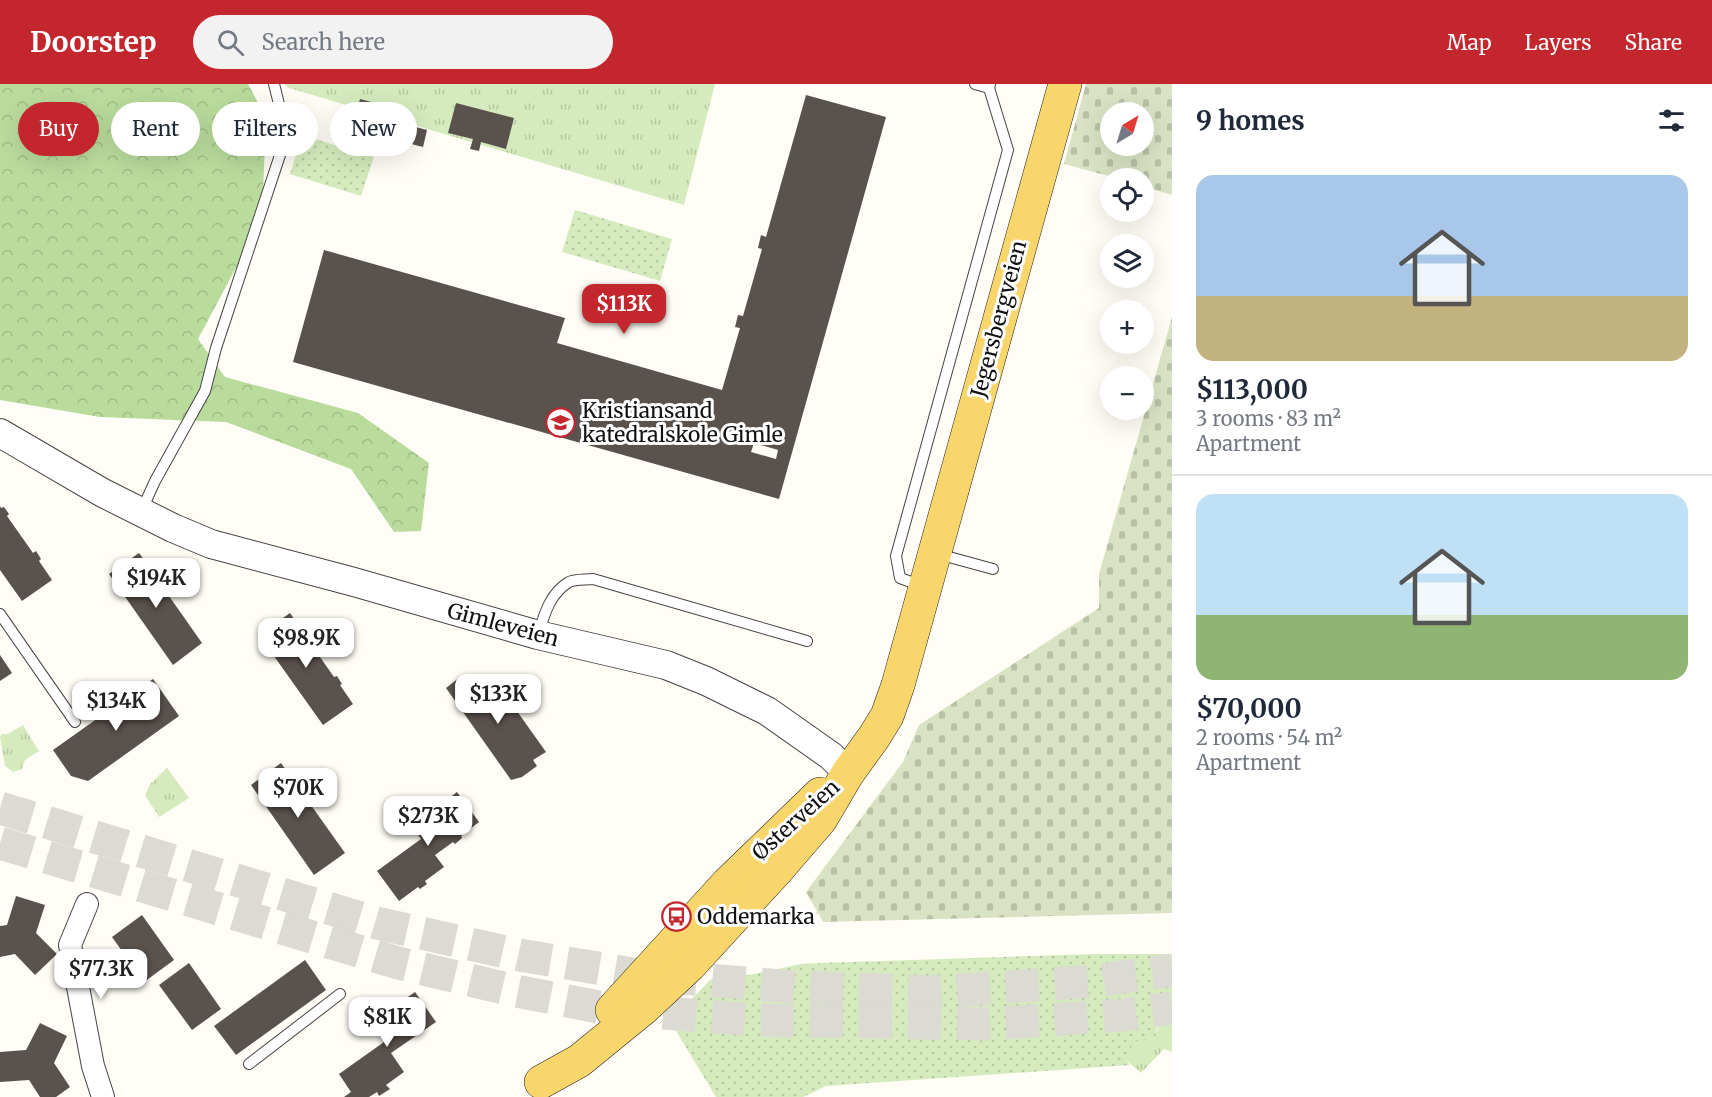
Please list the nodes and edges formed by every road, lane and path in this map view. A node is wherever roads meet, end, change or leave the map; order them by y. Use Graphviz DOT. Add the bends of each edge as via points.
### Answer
graph roads {
  1 [pos="274,84"];
  2 [pos="975,84"];
  3 [pos="1065,84"];
  4 [pos="989,86"];
  5 [pos="0,433"];
  6 [pos="141,513"];
  7 [pos="934,553"];
  8 [pos="993,569"];
  9 [pos="925,587"];
  10 [pos="0,614"];
  11 [pos="538,635"];
  12 [pos="807,640"];
  13 [pos="75,722"];
  14 [pos="848,773"];
  15 [pos="87,904"];
  16 [pos="340,994"];
  17 [pos="249,1064"];
  18 [pos="532,1090"];
  19 [pos="104,1097"];
  1 -- 6 [label="lane" via="279,104 291,122 205,391 154,481"];
  2 -- 4 [label="lane"];
  3 -- 7 [label="main road, Jegersbergveien"];
  4 -- 9 [label="lane" via="1008,150 896,556 900,578"];
  5 -- 6 [label="street, Gimleveien"];
  6 -- 11 [label="street, Gimleveien" via="211,544"];
  7 -- 8 [label="lane"];
  7 -- 9 [label="main road, Jegersbergveien"];
  9 -- 14 [label="main road, Jegersbergveien" via="887,716"];
  10 -- 13 [label="lane"];
  11 -- 12 [label="lane" via="555,593 571,581 593,579"];
  11 -- 14 [label="street, Gimleveien" via="666,665 706,681 767,711 831,756"];
  14 -- 18 [label="main road, Østerveien" via="806,838 690,965 579,1062"];
  15 -- 19 [label="street" via="70,945 93,1066"];
  16 -- 17 [label="lane"];
}
